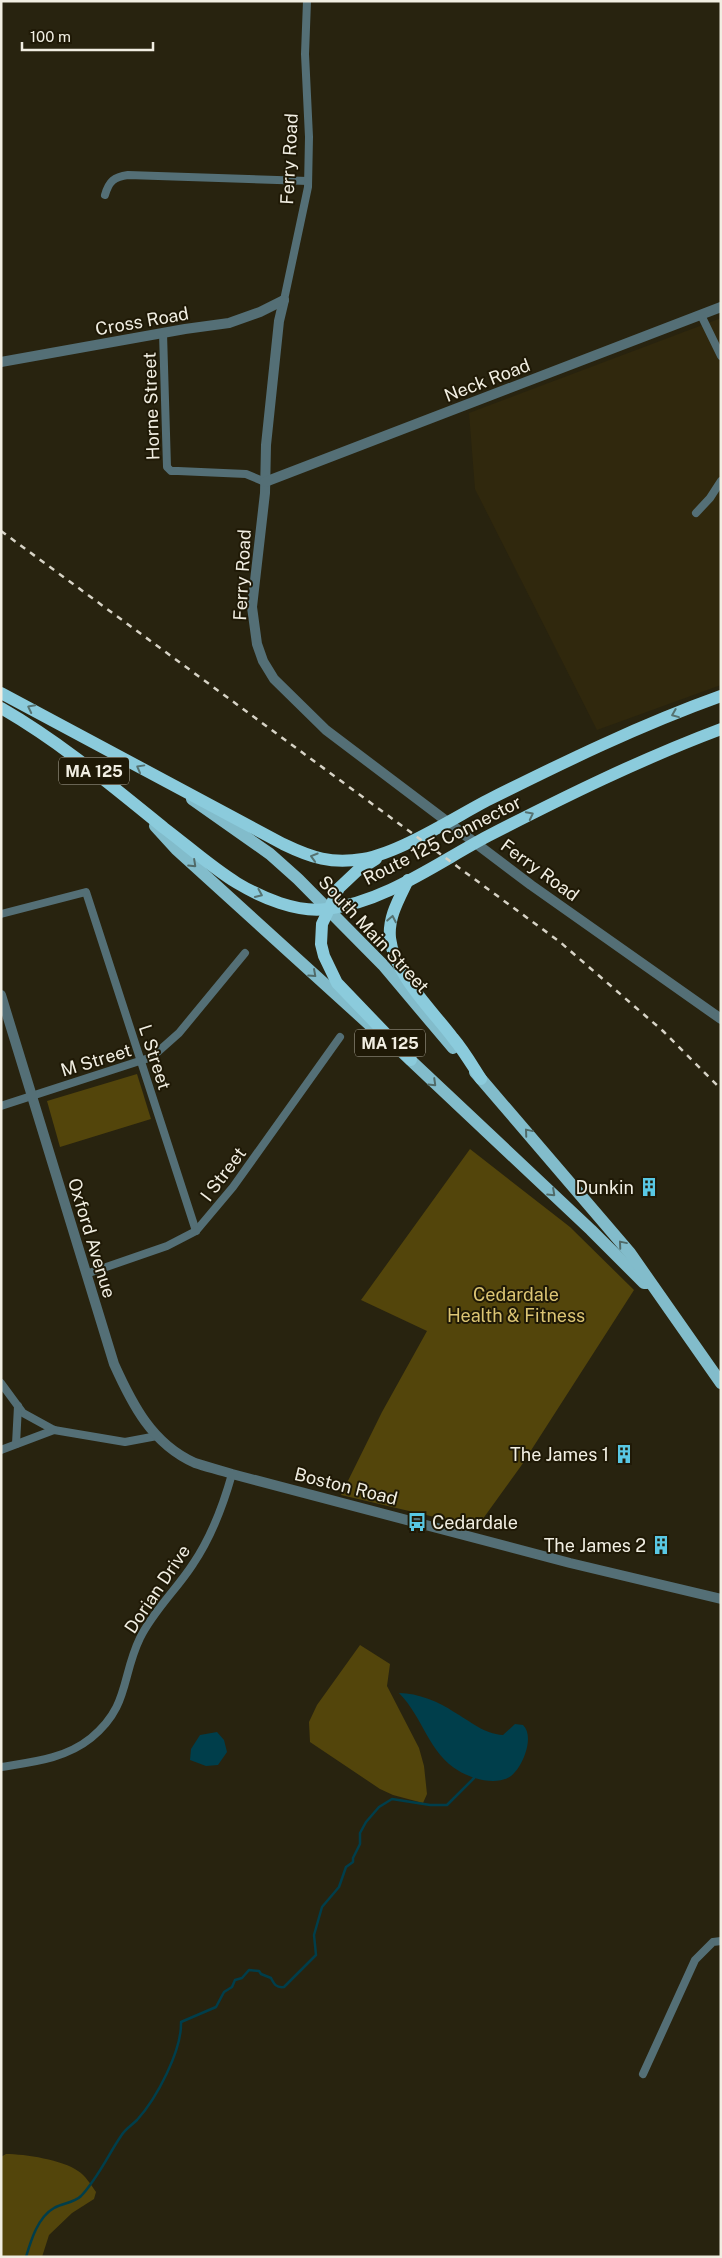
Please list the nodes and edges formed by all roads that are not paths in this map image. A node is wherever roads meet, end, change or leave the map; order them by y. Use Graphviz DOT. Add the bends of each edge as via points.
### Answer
graph roads {
  1 [pos="307,1"];
  2 [pos="308,181"];
  3 [pos="105,195"];
  4 [pos="284,300"];
  5 [pos="721,307"];
  6 [pos="701,315"];
  7 [pos="163,333"];
  8 [pos="721,356"];
  9 [pos="1,362"];
  10 [pos="721,481"];
  11 [pos="265,482"];
  12 [pos="696,513"];
  13 [pos="1,694"];
  14 [pos="721,696"];
  15 [pos="1,708"];
  16 [pos="721,729"];
  17 [pos="183,791"];
  18 [pos="135,804"];
  19 [pos="380,856"];
  20 [pos="408,880"];
  21 [pos="328,909"];
  22 [pos="1,914"];
  23 [pos="245,953"];
  24 [pos="1,995"];
  25 [pos="721,1019"];
  26 [pos="340,1037"];
  27 [pos="411,1060"];
  28 [pos="141,1062"];
  29 [pos="481,1079"];
  30 [pos="32,1095"];
  31 [pos="1,1106"];
  32 [pos="196,1232"];
  33 [pos="86,1274"];
  34 [pos="651,1283"];
  35 [pos="1,1383"];
  36 [pos="721,1383"];
  37 [pos="18,1406"];
  38 [pos="54,1430"];
  39 [pos="157,1436"];
  40 [pos="16,1444"];
  41 [pos="1,1450"];
  42 [pos="196,1463"];
  43 [pos="232,1474"];
  44 [pos="721,1599"];
  45 [pos="1,1767"];
  46 [pos="717,1942"];
  47 [pos="644,2074"];
  1 -- 2 [label="street, Ferry Road"];
  2 -- 3 [label="street" via="116,177 109,183"];
  2 -- 4 [label="street, Ferry Road"];
  4 -- 7 [label="street, Cross Road" via="229,323"];
  4 -- 11 [label="street, Ferry Road" via="266,445"];
  5 -- 6 [label="street, Neck Road"];
  6 -- 8 [label="street"];
  6 -- 11 [label="street, Neck Road"];
  7 -- 9 [label="street, Cross Road"];
  7 -- 11 [label="street, Horne Street" via="167,467 178,472 246,474"];
  10 -- 12 [label="street"];
  11 -- 25 [label="street, Ferry Road" via="252,607 257,644 274,678 326,730 531,885"];
  17 -- 13 [label="highway, South Main Street / MA 125, one-way"];
  14 -- 19 [label="highway, Route 125 Connector, one-way" via="573,758"];
  15 -- 18 [label="highway, South Main Street / MA 125" via="79,759"];
  20 -- 16 [label="highway, Route 125 Connector, one-way" via="627,767"];
  19 -- 17 [label="highway, Route 125 Connector, one-way" via="336,862 316,858"];
  17 -- 21 [label="main road, South Main Street / MA 125" via="196,804 270,854"];
  18 -- 21 [label="highway, Route 125 Connector, one-way" via="221,872 250,890 273,901"];
  18 -- 27 [label="main road, South Main Street / MA 125, one-way" via="183,855 366,1023"];
  19 -- 21 [label="highway" via="346,880"];
  20 -- 21 [label="highway, Route 125 Connector" via="363,900"];
  29 -- 20 [label="highway, one-way" via="455,1040 410,984 394,953 390,938 391,919"];
  21 -- 27 [label="highway" via="322,924 321,944 332,974"];
  21 -- 29 [label="main road, South Main Street / MA 125" via="383,965"];
  22 -- 28 [label="street, L Street" via="86,892"];
  23 -- 28 [label="street, M Street" via="180,1033 163,1049"];
  24 -- 30 [label="street, Oxford Avenue"];
  26 -- 32 [label="street, I Street" via="233,1187"];
  27 -- 34 [label="main road, South Main Street / MA 125, one-way" via="644,1283"];
  28 -- 30 [label="street, M Street"];
  28 -- 32 [label="street, L Street"];
  34 -- 29 [label="main road, South Main Street / MA 125, one-way" via="630,1253"];
  30 -- 31 [label="street, M Street"];
  30 -- 33 [label="street, Oxford Avenue"];
  32 -- 33 [label="street, I Street" via="167,1246"];
  33 -- 39 [label="street, Oxford Avenue" via="126,1393"];
  34 -- 36 [label="main road, South Main Street / MA 125"];
  35 -- 37 [label="street"];
  37 -- 38 [label="street" via="23,1413"];
  37 -- 40 [label="street"];
  38 -- 39 [label="street" via="125,1442"];
  38 -- 40 [label="street"];
  39 -- 42 [label="street, Oxford Avenue"];
  40 -- 41 [label="street"];
  42 -- 43 [label="street, Boston Road"];
  43 -- 44 [label="street, Boston Road" via="570,1563"];
  43 -- 45 [label="street, Dorian Drive" via="222,1509 204,1545 140,1639 125,1689 112,1716 90,1739 64,1754"];
  46 -- 47 [label="street" via="695,1960"];
}
